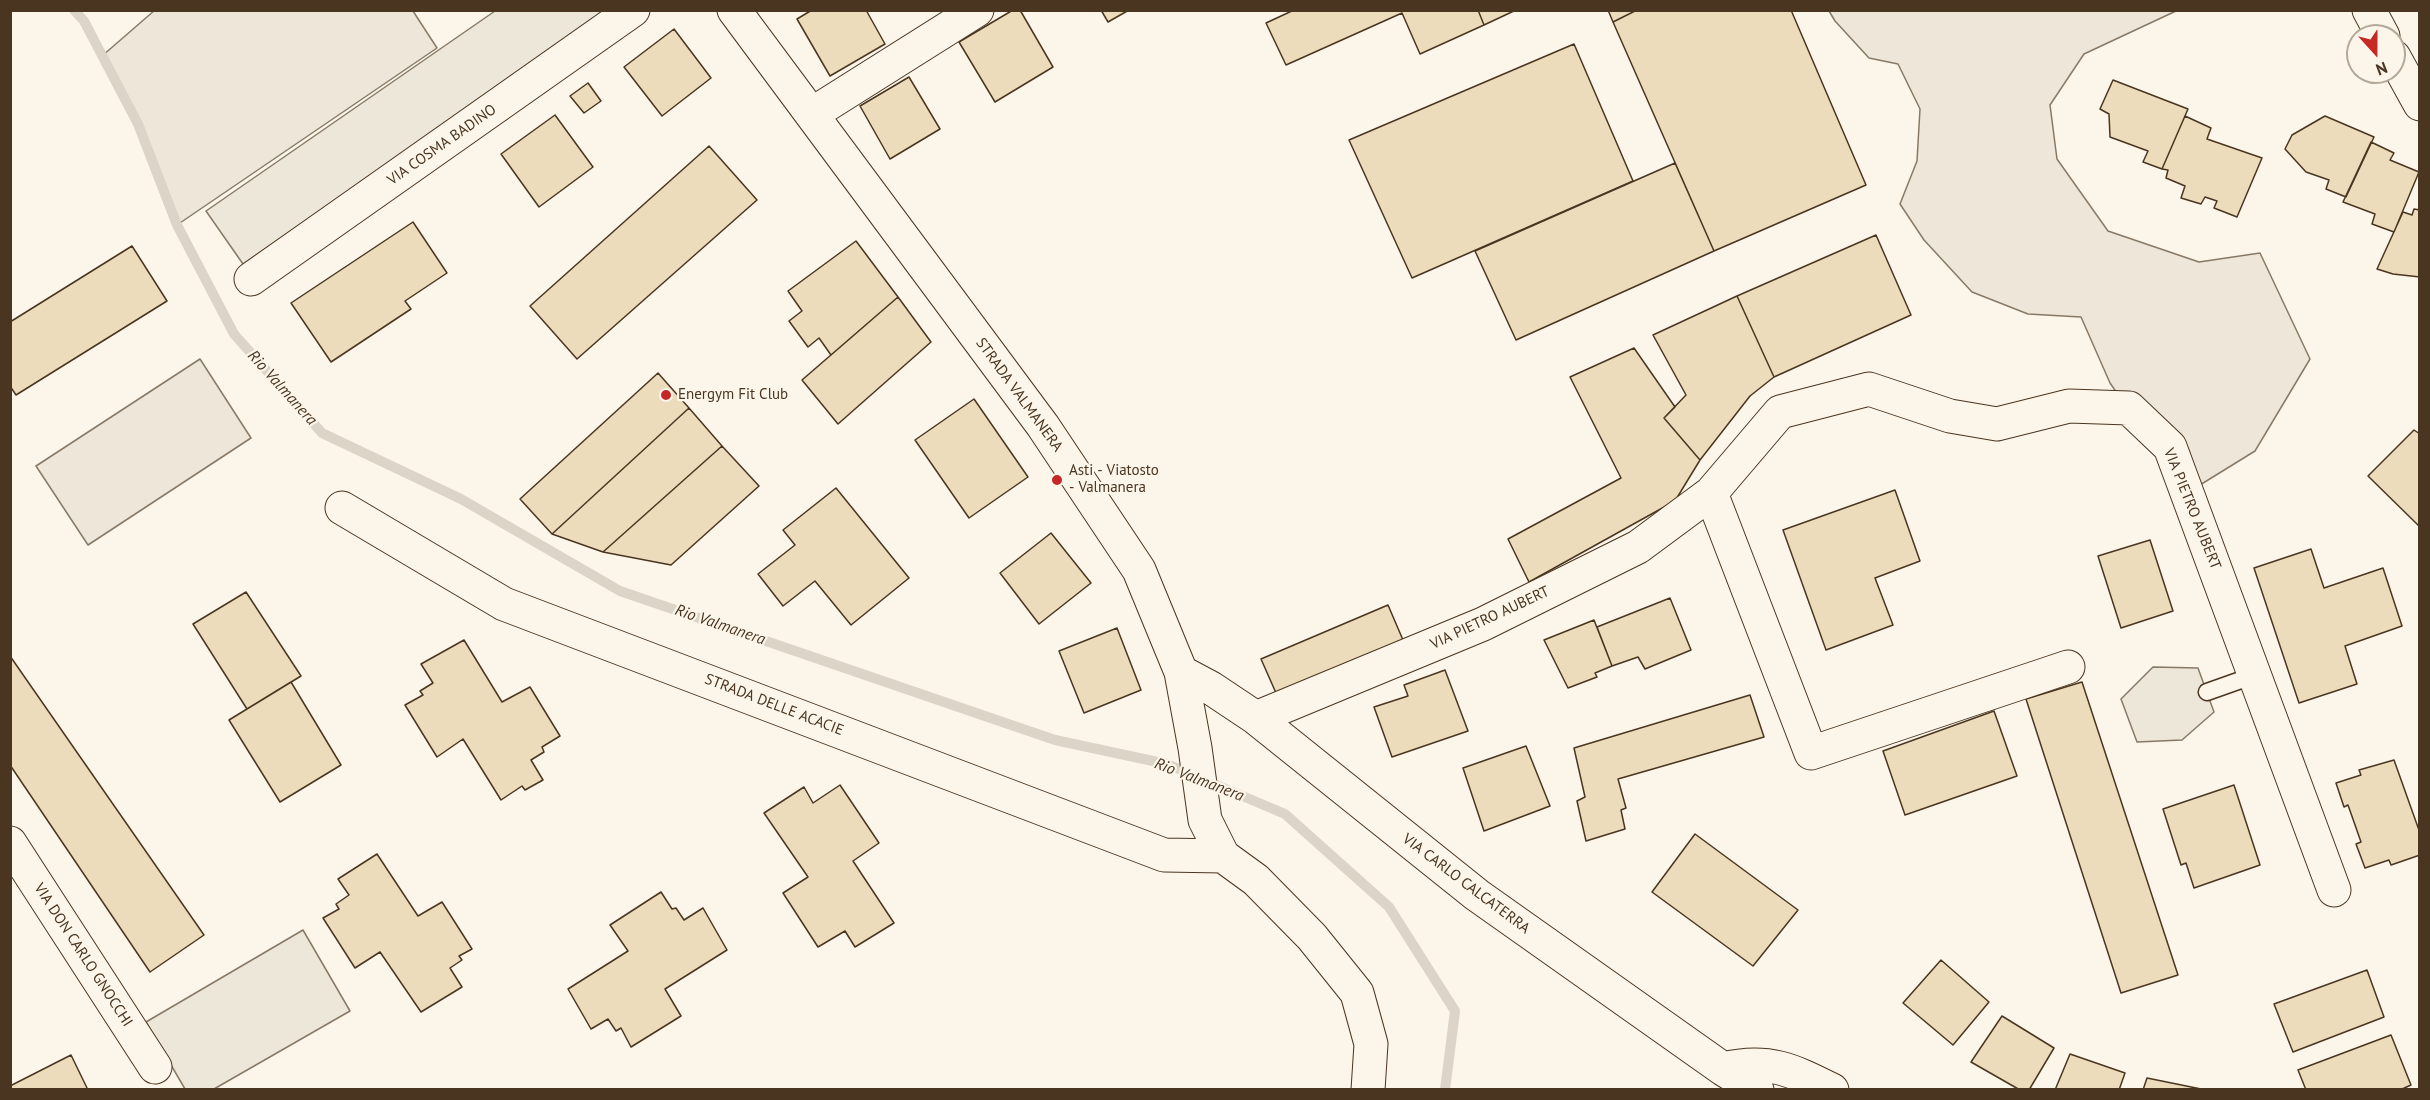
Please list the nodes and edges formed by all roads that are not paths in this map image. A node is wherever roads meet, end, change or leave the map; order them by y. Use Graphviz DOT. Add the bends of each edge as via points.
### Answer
graph roads {
  1 [pos="633,10"];
  2 [pos="734,10"];
  3 [pos="977,10"];
  4 [pos="2369,10"];
  5 [pos="2377,24"];
  6 [pos="2406,79"];
  7 [pos="2420,104"];
  8 [pos="812,114"];
  9 [pos="251,279"];
  10 [pos="1711,493"];
  11 [pos="342,508"];
  12 [pos="2068,667"];
  13 [pos="1181,672"];
  14 [pos="2255,675"];
  15 [pos="2207,692"];
  16 [pos="1256,718"];
  17 [pos="10,843"];
  18 [pos="1223,856"];
  19 [pos="2334,890"];
  20 [pos="155,1067"];
  21 [pos="1723,1069"];
  22 [pos="1368,1089"];
  23 [pos="1757,1089"];
  24 [pos="1832,1089"];
  1 -- 9 [label="street, VIA COSMA BADINO"];
  2 -- 8 [label="street, STRADA VALMANERA"];
  3 -- 8 [label="street"];
  4 -- 5 [label="street"];
  6 -- 7 [label="street"];
  8 -- 13 [label="street, STRADA VALMANERA" via="1043,426 1139,570"];
  10 -- 12 [label="street" via="1811,753"];
  10 -- 14 [label="street, VIA PIETRO AUBERT" via="1780,412 1869,389 1950,416 1996,424 2069,406 2129,408 2170,447"];
  10 -- 16 [label="street, VIA PIETRO AUBERT" via="1638,547 1514,609"];
  11 -- 18 [label="street, STRADA DELLE ACACIE" via="504,604 1164,855"];
  13 -- 16 [label="street, VIA CARLO CALCATERRA"];
  13 -- 18 [label="street, STRADA VALMANERA" via="1205,820"];
  14 -- 15 [label="lane"];
  14 -- 19 [label="street, VIA PIETRO AUBERT"];
  16 -- 21 [label="street, VIA CARLO CALCATERRA" via="1477,895"];
  17 -- 20 [label="street, VIA DON CARLO GNOCCHI"];
  18 -- 22 [label="street, STRADA VALMANERA" via="1256,880 1304,928 1357,993 1371,1044"];
  21 -- 23 [label="street, VIA CARLO CALCATERRA"];
  21 -- 24 [label="street" via="1744,1064 1774,1065"];
}
